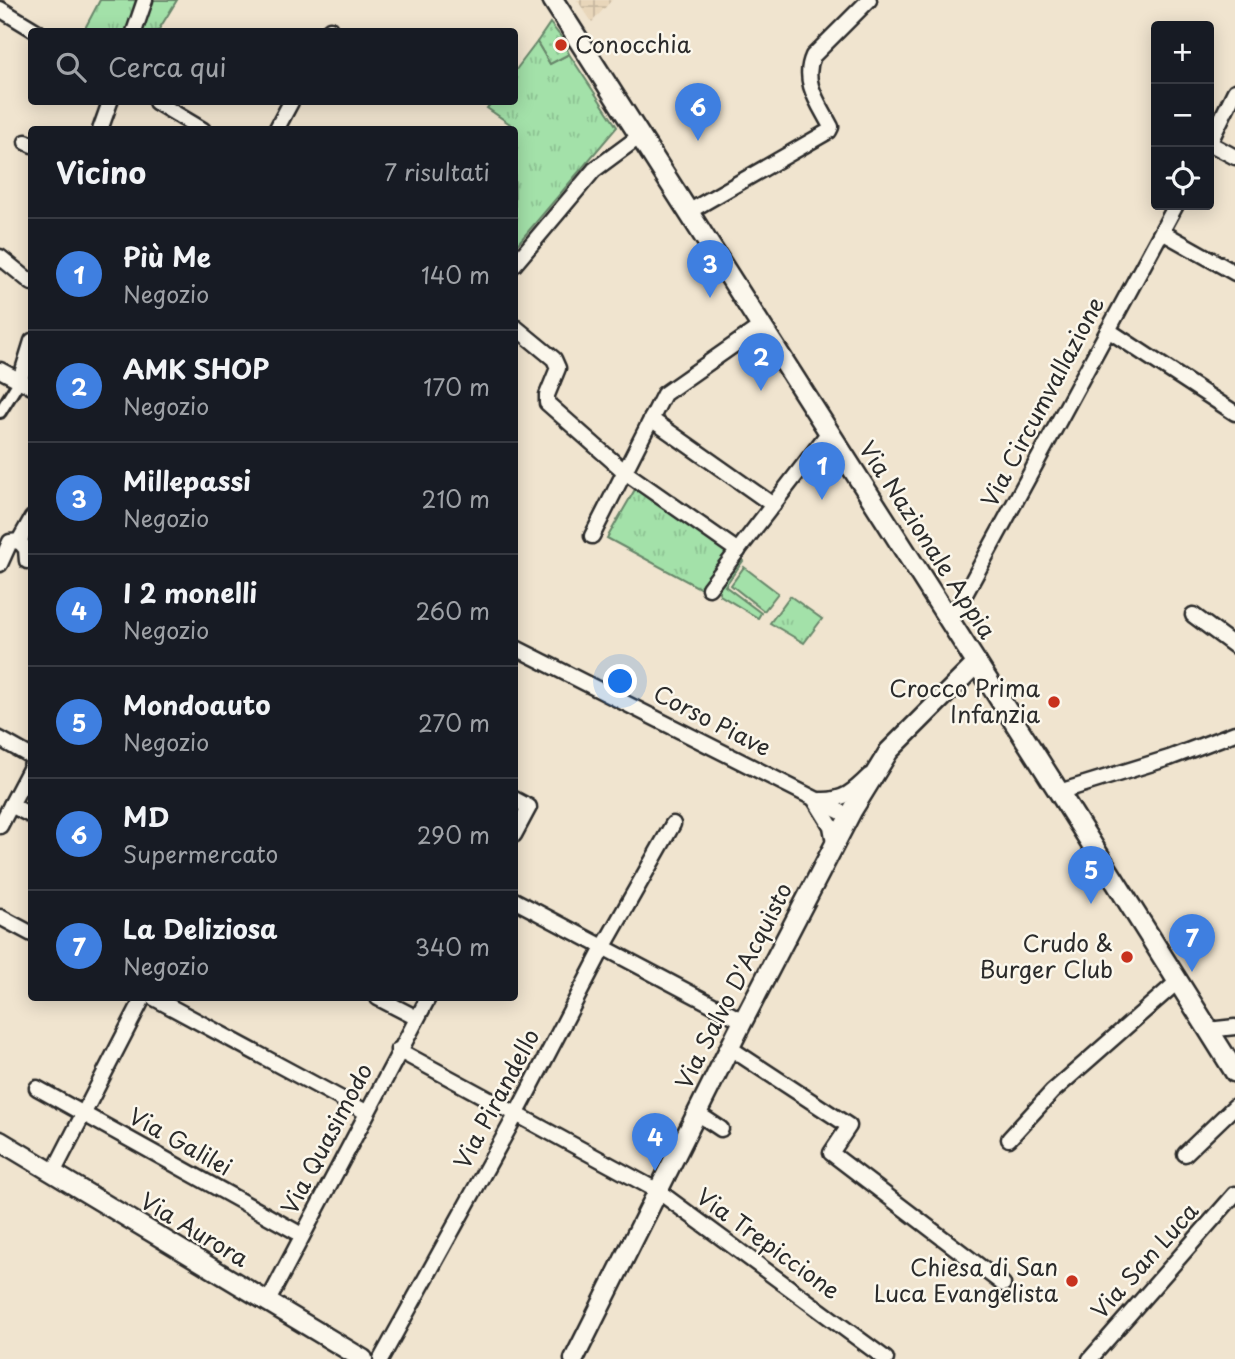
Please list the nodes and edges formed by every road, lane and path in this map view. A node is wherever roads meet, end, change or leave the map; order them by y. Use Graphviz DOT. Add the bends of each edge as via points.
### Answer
graph roads {
  1 [pos="145,0"];
  2 [pos="553,0"];
  3 [pos="869,0"];
  4 [pos="0,9"];
  5 [pos="31,28"];
  6 [pos="135,28"];
  7 [pos="1235,90"];
  8 [pos="109,105"];
  9 [pos="161,105"];
  10 [pos="289,105"];
  11 [pos="101,126"];
  12 [pos="196,126"];
  13 [pos="278,126"];
  14 [pos="1214,134"];
  15 [pos="640,136"];
  16 [pos="1214,147"];
  17 [pos="1235,158"];
  18 [pos="1173,210"];
  19 [pos="688,212"];
  20 [pos="1162,232"];
  21 [pos="0,257"];
  22 [pos="518,260"];
  23 [pos="1235,273"];
  24 [pos="28,280"];
  25 [pos="761,326"];
  26 [pos="518,329"];
  27 [pos="1108,330"];
  28 [pos="0,370"];
  29 [pos="26,384"];
  30 [pos="0,412"];
  31 [pos="1235,413"];
  32 [pos="651,419"];
  33 [pos="829,432"];
  34 [pos="625,471"];
  35 [pos="773,505"];
  36 [pos="28,525"];
  37 [pos="592,536"];
  38 [pos="19,541"];
  39 [pos="738,551"];
  40 [pos="27,561"];
  41 [pos="0,564"];
  42 [pos="709,588"];
  43 [pos="1193,615"];
  44 [pos="950,622"];
  45 [pos="1235,646"];
  46 [pos="518,649"];
  47 [pos="977,663"];
  48 [pos="1235,733"];
  49 [pos="0,739"];
  50 [pos="28,755"];
  51 [pos="880,766"];
  52 [pos="28,773"];
  53 [pos="1059,792"];
  54 [pos="814,799"];
  55 [pos="518,801"];
  56 [pos="11,805"];
  57 [pos="28,814"];
  58 [pos="849,816"];
  59 [pos="673,824"];
  60 [pos="0,826"];
  61 [pos="518,828"];
  62 [pos="834,844"];
  63 [pos="518,902"];
  64 [pos="0,917"];
  65 [pos="28,932"];
  66 [pos="604,946"];
  67 [pos="1177,982"];
  68 [pos="141,1001"];
  69 [pos="160,1001"];
  70 [pos="384,1001"];
  71 [pos="426,1001"];
  72 [pos="417,1018"];
  73 [pos="743,1021"];
  74 [pos="1235,1027"];
  75 [pos="1208,1030"];
  76 [pos="730,1048"];
  77 [pos="398,1050"];
  78 [pos="1235,1072"];
  79 [pos="37,1088"];
  80 [pos="1235,1106"];
  81 [pos="366,1112"];
  82 [pos="697,1113"];
  83 [pos="83,1114"];
  84 [pos="516,1115"];
  85 [pos="721,1129"];
  86 [pos="1009,1139"];
  87 [pos="0,1141"];
  88 [pos="1185,1154"];
  89 [pos="53,1173"];
  90 [pos="658,1191"];
  91 [pos="1235,1194"];
  92 [pos="302,1235"];
  93 [pos="1003,1284"];
  94 [pos="267,1303"];
  95 [pos="363,1359"];
  96 [pos="380,1359"];
  97 [pos="574,1359"];
  98 [pos="886,1359"];
  99 [pos="1090,1359"];
  1 -- 6 [label="street"];
  2 -- 15 [label="main road, Via Nazionale Appia"];
  3 -- 19 [label="street" via="810,62 809,83 830,131"];
  4 -- 5 [label="street"];
  7 -- 14 [label="street"];
  8 -- 11 [label="street"];
  9 -- 12 [label="street"];
  10 -- 13 [label="street"];
  15 -- 19 [label="main road, Via Nazionale Appia"];
  15 -- 22 [label="street" via="594,170"];
  16 -- 17 [label="street"];
  18 -- 20 [label="street, Via Circumvallazione"];
  19 -- 25 [label="main road, Via Nazionale Appia"];
  20 -- 23 [label="street"];
  20 -- 27 [label="street, Via Circumvallazione"];
  21 -- 24 [label="street"];
  25 -- 32 [label="street" via="664,394"];
  25 -- 33 [label="main road, Via Nazionale Appia"];
  26 -- 34 [label="street" via="557,364 547,402"];
  27 -- 31 [label="street"];
  27 -- 44 [label="street, Via Circumvallazione"];
  28 -- 29 [label="street"];
  29 -- 30 [label="street"];
  32 -- 34 [label="street"];
  32 -- 35 [label="street"];
  33 -- 35 [label="street"];
  33 -- 44 [label="main road, Via Nazionale Appia"];
  34 -- 37 [label="street"];
  34 -- 39 [label="street"];
  35 -- 39 [label="street"];
  36 -- 38 [label="street"];
  38 -- 40 [label="street" via="26,549"];
  38 -- 41 [label="street" via="10,542"];
  39 -- 42 [label="street"];
  43 -- 45 [label="street"];
  44 -- 47 [label="main road, Via Nazionale Appia"];
  46 -- 54 [label="street, Corso Piave"];
  47 -- 51 [label="street, Via Salvo D'Acquisto" via="889,751"];
  47 -- 53 [label="main road, Via Nazionale Appia"];
  48 -- 53 [label="street"];
  49 -- 50 [label="street"];
  51 -- 54 [label="street" via="846,796"];
  51 -- 58 [label="street, Via Salvo D'Acquisto"];
  52 -- 56 [label="street"];
  53 -- 67 [label="main road, Via Nazionale Appia"];
  54 -- 58 [label="street, Corso Piave"];
  54 -- 62 [label="street" via="831,826"];
  55 -- 61 [label="street" via="529,807"];
  56 -- 57 [label="street"];
  56 -- 60 [label="street"];
  58 -- 62 [label="street, Via Salvo D'Acquisto"];
  59 -- 66 [label="street, Via Pirandello"];
  62 -- 73 [label="street, Via Salvo D'Acquisto"];
  63 -- 66 [label="street"];
  64 -- 65 [label="street"];
  66 -- 73 [label="street"];
  66 -- 84 [label="street, Via Pirandello"];
  67 -- 75 [label="main road, Via Nazionale Appia"];
  67 -- 86 [label="street" via="1052,1092"];
  68 -- 83 [label="street"];
  69 -- 81 [label="street"];
  70 -- 72 [label="street"];
  71 -- 72 [label="street, Via Quasimodo"];
  72 -- 77 [label="street, Via Quasimodo"];
  73 -- 76 [label="street, Via Salvo D'Acquisto"];
  74 -- 75 [label="street"];
  75 -- 78 [label="main road, Via Nazionale Appia"];
  76 -- 82 [label="street, Via Salvo D'Acquisto"];
  76 -- 93 [label="street" via="849,1126 831,1153"];
  77 -- 81 [label="street, Via Quasimodo"];
  77 -- 84 [label="street, Via Trepiccione"];
  79 -- 83 [label="street, Via Galilei"];
  80 -- 88 [label="street"];
  81 -- 92 [label="street, Via Quasimodo"];
  82 -- 85 [label="street"];
  82 -- 90 [label="street, Via Salvo D'Acquisto"];
  83 -- 89 [label="street"];
  83 -- 92 [label="street, Via Galilei"];
  84 -- 90 [label="street, Via Trepiccione"];
  84 -- 96 [label="street, Via Pirandello"];
  87 -- 89 [label="street, Via Aurora"];
  89 -- 94 [label="street, Via Aurora"];
  90 -- 97 [label="street, Via Salvo D'Acquisto"];
  90 -- 98 [label="street, Via Trepiccione"];
  91 -- 99 [label="street, Via San Luca"];
  92 -- 94 [label="street, Via Quasimodo"];
  94 -- 95 [label="street, Via Aurora"];
}
